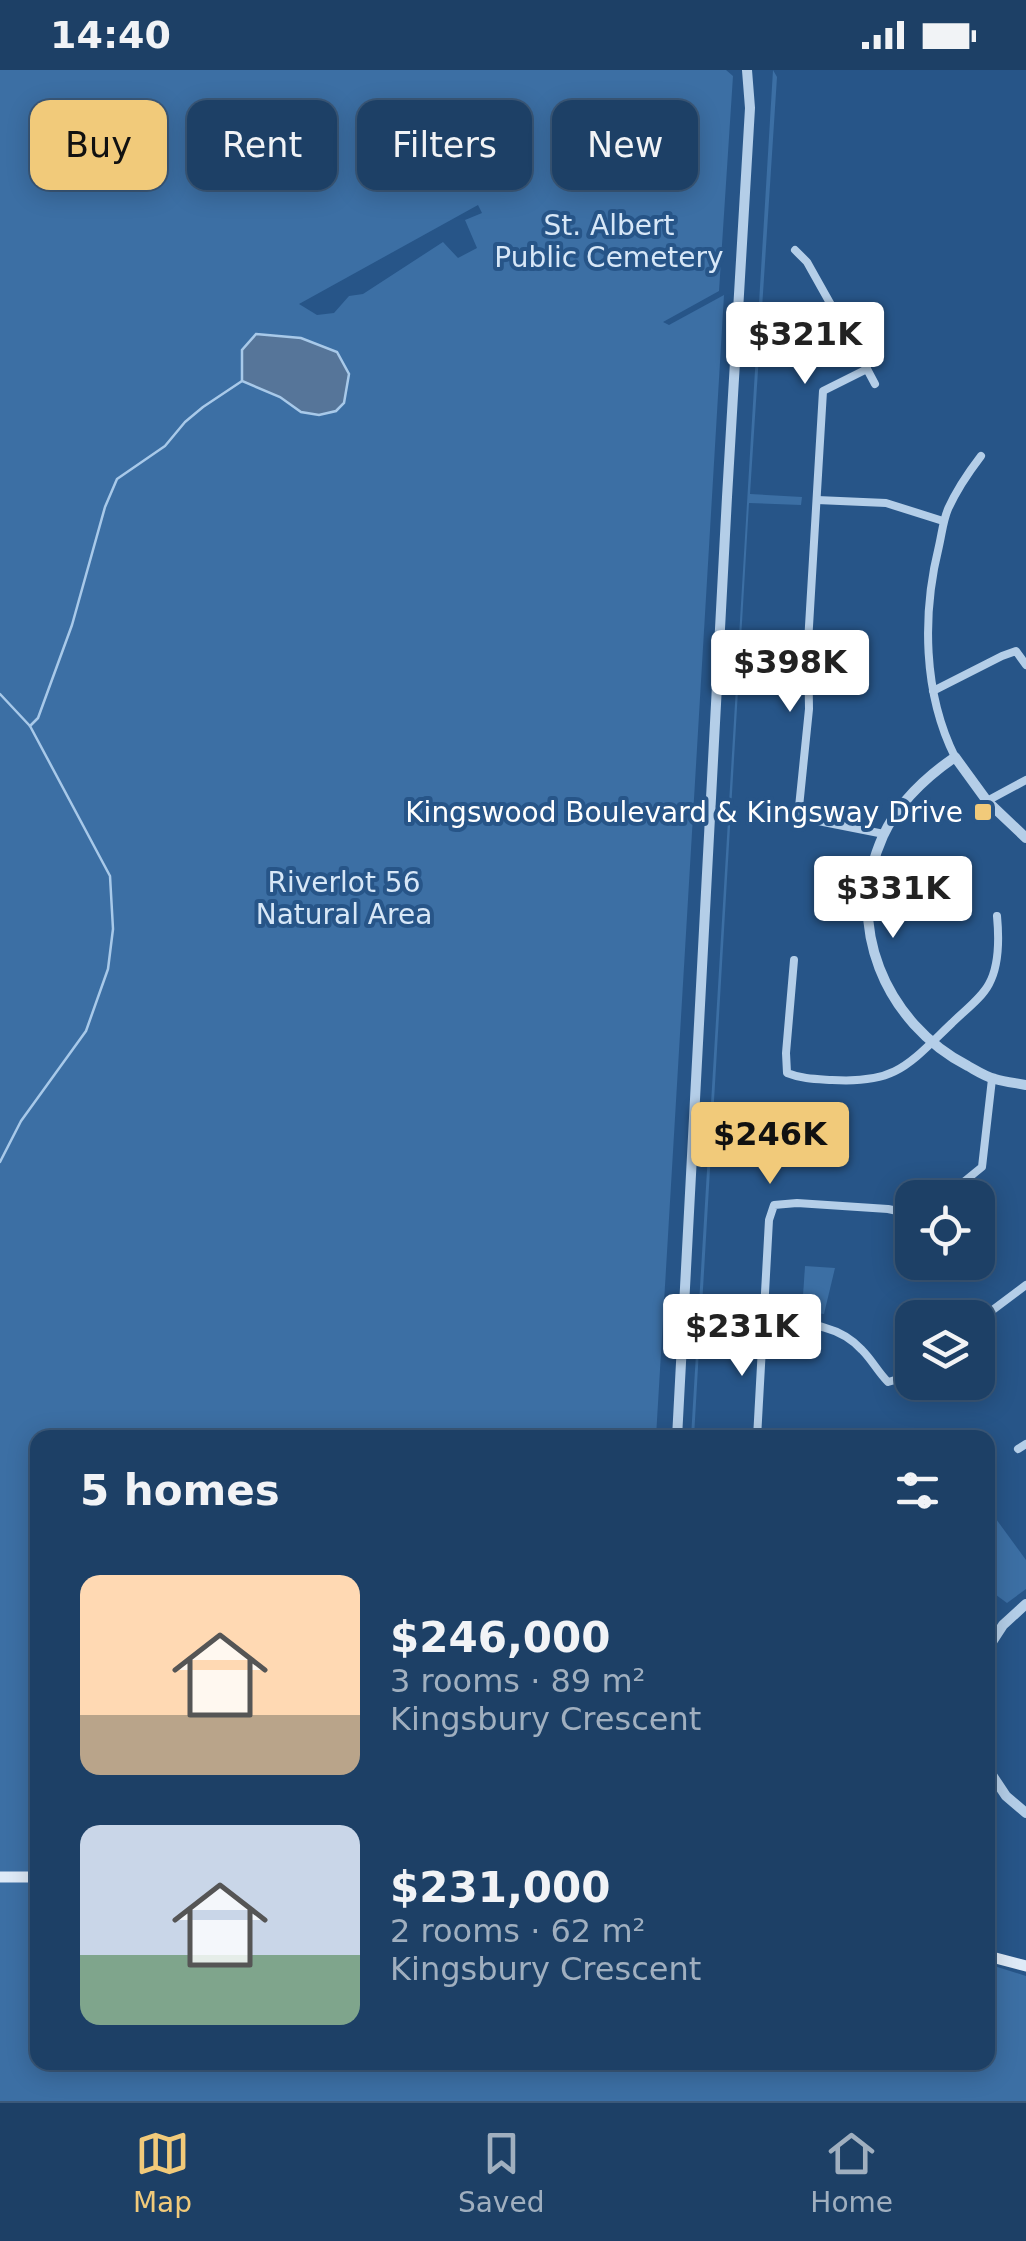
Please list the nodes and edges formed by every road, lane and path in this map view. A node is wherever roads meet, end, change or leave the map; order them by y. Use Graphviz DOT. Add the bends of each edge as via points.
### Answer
graph roads {
  1 [pos="748,70"];
  2 [pos="794,250"];
  3 [pos="867,370"];
  4 [pos="875,384"];
  5 [pos="980,456"];
  6 [pos="817,500"];
  7 [pos="944,521"];
  8 [pos="1026,665"];
  9 [pos="933,691"];
  10 [pos="955,757"];
  11 [pos="1026,780"];
  12 [pos="987,802"];
  13 [pos="884,834"];
  14 [pos="1026,838"];
  15 [pos="998,916"];
  16 [pos="794,960"];
  17 [pos="931,1044"];
  18 [pos="992,1079"];
  19 [pos="1026,1084"];
  20 [pos="965,1180"];
  21 [pos="895,1210"];
  22 [pos="1026,1285"];
  23 [pos="995,1308"];
  24 [pos="764,1321"];
  25 [pos="895,1380"];
  26 [pos="677,1430"];
  27 [pos="758,1430"];
  28 [pos="1026,1604"];
  29 [pos="995,1638"];
  30 [pos="995,1782"];
  31 [pos="1026,1813"];
  32 [pos="0,1876"];
  33 [pos="30,1877"];
  34 [pos="995,1958"];
  35 [pos="1026,1966"];
  1 -- 26 [label="street"];
  2 -- 3 [label="street"];
  3 -- 4 [label="street"];
  3 -- 6 [label="street" via="823,391"];
  5 -- 7 [label="street"];
  6 -- 7 [label="street" via="886,503"];
  6 -- 13 [label="street" via="809,721 798,817"];
  7 -- 9 [label="street" via="928,639"];
  8 -- 9 [label="street" via="1016,652"];
  9 -- 10 [label="street"];
  10 -- 12 [label="street"];
  10 -- 13 [label="street" via="911,795"];
  11 -- 12 [label="street"];
  12 -- 14 [label="street"];
  13 -- 17 [label="street" via="869,892 875,952 899,1007"];
  15 -- 17 [label="street" via="989,984"];
  16 -- 17 [label="street" via="787,1073 870,1080 898,1070"];
  17 -- 18 [label="street"];
  18 -- 19 [label="street"];
  18 -- 20 [label="street" via="982,1166"];
  21 -- 24 [label="street" via="774,1205"];
  22 -- 23 [label="street"];
  24 -- 25 [label="street" via="836,1330 888,1382"];
  24 -- 27 [label="street"];
  28 -- 29 [label="street"];
  30 -- 31 [label="street"];
  32 -- 33 [label="main road"];
  34 -- 35 [label="main road"];
}
